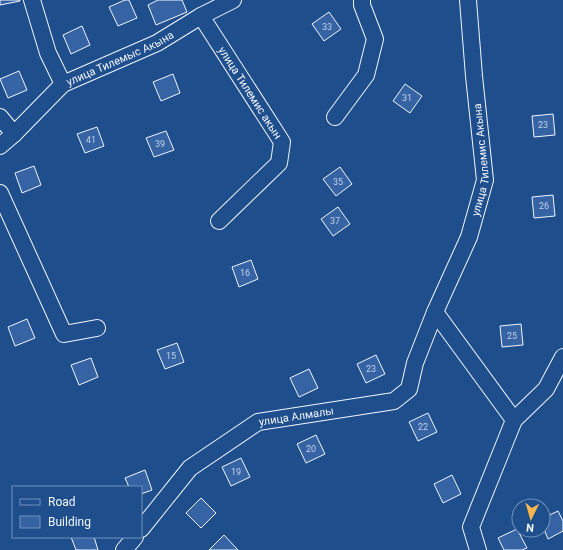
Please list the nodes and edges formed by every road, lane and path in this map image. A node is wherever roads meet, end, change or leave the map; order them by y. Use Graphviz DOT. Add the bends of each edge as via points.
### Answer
graph roads {
  1 [pos="32,0"];
  2 [pos="232,0"];
  3 [pos="362,0"];
  4 [pos="468,0"];
  5 [pos="201,16"];
  6 [pos="63,84"];
  7 [pos="0,117"];
  8 [pos="335,117"];
  9 [pos="14,134"];
  10 [pos="0,146"];
  11 [pos="0,193"];
  12 [pos="219,222"];
  13 [pos="434,312"];
  14 [pos="98,328"];
  15 [pos="563,357"];
  16 [pos="514,420"];
  17 [pos="142,528"];
  18 [pos="134,538"];
  19 [pos="124,550"];
  20 [pos="478,550"];
  1 -- 6 [label="street" via="48,53"];
  2 -- 5 [label="street, улица Тилемыс Акына"];
  3 -- 8 [label="street" via="375,39 366,75"];
  4 -- 13 [label="street, улица Тилемис Акына" via="485,180 469,237"];
  5 -- 6 [label="street, улица Тилемыс Акына" via="157,43"];
  5 -- 12 [label="street, улица Тилемис акын" via="282,142 279,163"];
  6 -- 9 [label="street, улица Тилемыс Акына"];
  7 -- 9 [label="street"];
  9 -- 10 [label="street, улица Тилемыс Акына"];
  11 -- 14 [label="street" via="64,334"];
  13 -- 16 [label="street"];
  13 -- 17 [label="street, улица Алмалы" via="409,389 394,401 258,422 190,468"];
  15 -- 16 [label="street" via="546,389"];
  16 -- 20 [label="street" via="471,527"];
  18 -- 19 [label="street"];
}
